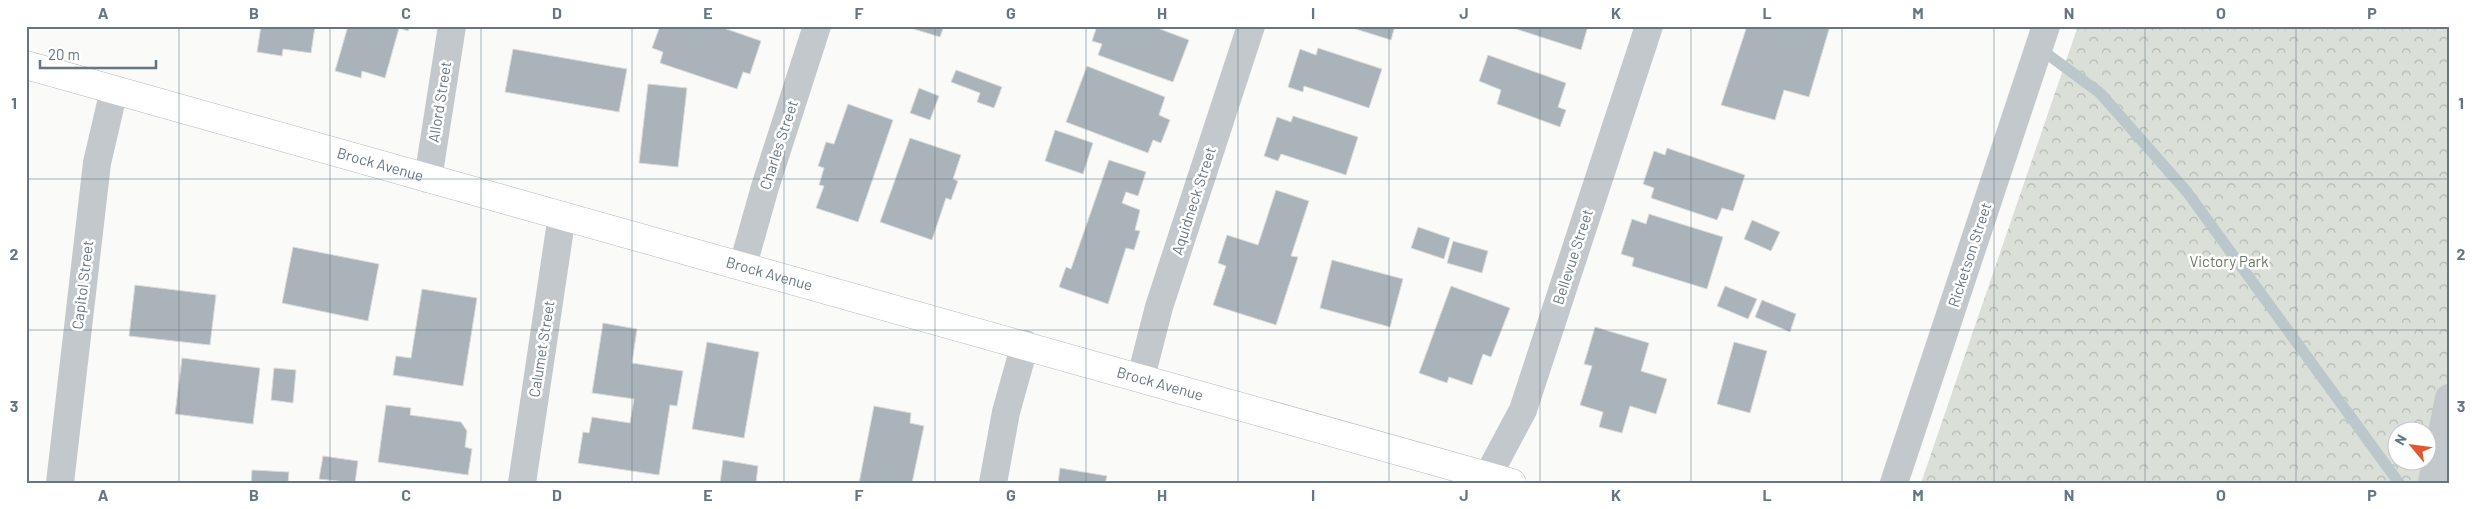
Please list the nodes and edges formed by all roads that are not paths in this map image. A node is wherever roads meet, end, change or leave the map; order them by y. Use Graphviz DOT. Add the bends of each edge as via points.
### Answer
graph roads {
  1 [pos="452,26"];
  2 [pos="818,26"];
  3 [pos="1251,26"];
  4 [pos="1649,26"];
  5 [pos="2046,26"];
  6 [pos="26,65"];
  7 [pos="114,90"];
  8 [pos="428,178"];
  9 [pos="562,215"];
  10 [pos="743,265"];
  11 [pos="1025,344"];
  12 [pos="1141,377"];
  13 [pos="2449,398"];
  14 [pos="1494,480"];
  15 [pos="60,483"];
  16 [pos="522,483"];
  17 [pos="993,483"];
  18 [pos="1894,483"];
  19 [pos="2432,483"];
  1 -- 8 [label="street, Allord Street"];
  2 -- 10 [label="street, Charles Street"];
  3 -- 12 [label="street, Aquidneck Street" via="1159,307"];
  4 -- 14 [label="street, Bellevue Street" via="1523,410"];
  5 -- 18 [label="street, Ricketson Street"];
  6 -- 7 [label="main road, Brock Avenue"];
  7 -- 8 [label="main road, Brock Avenue"];
  7 -- 15 [label="street, Capitol Street" via="97,163"];
  8 -- 9 [label="main road, Brock Avenue"];
  9 -- 10 [label="main road, Brock Avenue"];
  9 -- 16 [label="street, Calumet Street"];
  10 -- 11 [label="main road, Brock Avenue"];
  11 -- 12 [label="main road, Brock Avenue"];
  11 -- 17 [label="street" via="1006,412"];
  12 -- 14 [label="main road, Brock Avenue"];
  13 -- 19 [label="street"];
}
